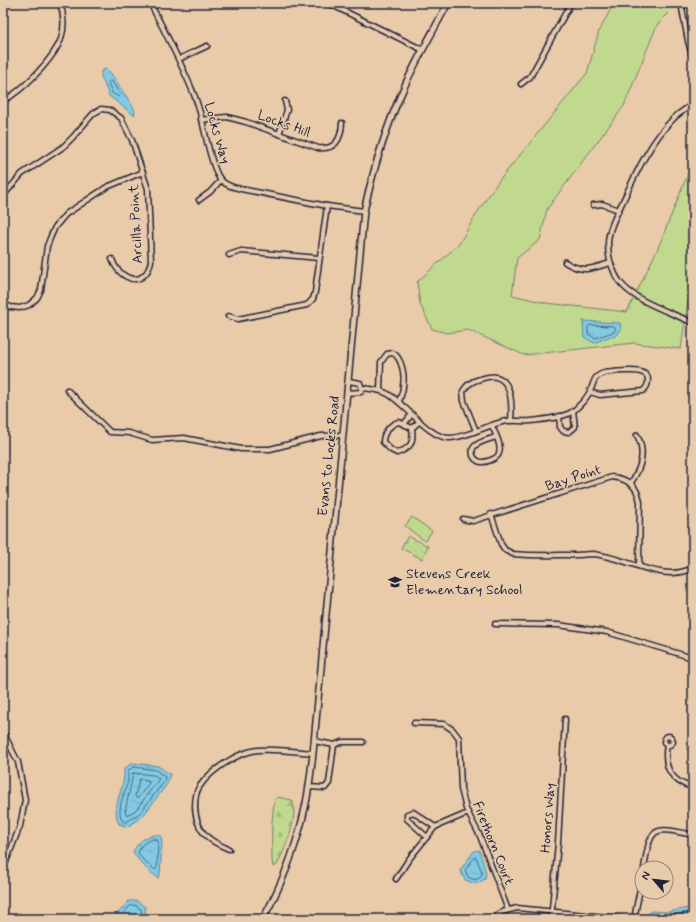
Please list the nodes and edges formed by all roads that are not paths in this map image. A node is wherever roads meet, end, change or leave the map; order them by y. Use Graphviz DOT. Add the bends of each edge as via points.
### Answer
graph roads {
  1 [pos="60,3"];
  2 [pos="150,3"];
  3 [pos="328,3"];
  4 [pos="448,3"];
  5 [pos="571,3"];
  6 [pos="681,3"];
  7 [pos="207,46"];
  8 [pos="423,50"];
  9 [pos="179,59"];
  10 [pos="693,59"];
  11 [pos="521,84"];
  12 [pos="3,101"];
  13 [pos="286,101"];
  14 [pos="693,104"];
  15 [pos="201,120"];
  16 [pos="342,123"];
  17 [pos="279,134"];
  18 [pos="143,172"];
  19 [pos="221,180"];
  20 [pos="3,196"];
  21 [pos="199,200"];
  22 [pos="593,205"];
  23 [pos="327,206"];
  24 [pos="619,210"];
  25 [pos="364,211"];
  26 [pos="228,255"];
  27 [pos="319,258"];
  28 [pos="112,259"];
  29 [pos="565,262"];
  30 [pos="610,263"];
  31 [pos="3,303"];
  32 [pos="228,316"];
  33 [pos="693,322"];
  34 [pos="349,381"];
  35 [pos="362,388"];
  36 [pos="67,390"];
  37 [pos="380,390"];
  38 [pos="590,392"];
  39 [pos="347,393"];
  40 [pos="399,401"];
  41 [pos="573,411"];
  42 [pos="412,414"];
  43 [pos="559,416"];
  44 [pos="420,421"];
  45 [pos="511,421"];
  46 [pos="404,424"];
  47 [pos="492,426"];
  48 [pos="412,428"];
  49 [pos="476,432"];
  50 [pos="343,435"];
  51 [pos="638,435"];
  52 [pos="496,437"];
  53 [pos="630,484"];
  54 [pos="491,514"];
  55 [pos="463,518"];
  56 [pos="639,566"];
  57 [pos="693,568"];
  58 [pos="495,624"];
  59 [pos="693,658"];
  60 [pos="565,719"];
  61 [pos="414,723"];
  62 [pos="3,732"];
  63 [pos="314,742"];
  64 [pos="363,742"];
  65 [pos="334,745"];
  66 [pos="667,745"];
  67 [pos="313,753"];
  68 [pos="309,787"];
  69 [pos="693,787"];
  70 [pos="468,813"];
  71 [pos="435,827"];
  72 [pos="693,835"];
  73 [pos="427,837"];
  74 [pos="229,849"];
  75 [pos="646,860"];
  76 [pos="3,876"];
  77 [pos="396,879"];
  78 [pos="638,900"];
  79 [pos="508,910"];
  80 [pos="3,912"];
  81 [pos="551,912"];
  82 [pos="5,919"];
  83 [pos="262,919"];
  84 [pos="492,919"];
  85 [pos="551,919"];
  86 [pos="625,919"];
  87 [pos="634,919"];
  1 -- 12 [label="street" via="64,20 57,47 27,83"];
  2 -- 9 [label="street, Locks Way"];
  3 -- 8 [label="street"];
  4 -- 8 [label="street, Evans to Locks Road"];
  5 -- 11 [label="street" via="530,77"];
  6 -- 10 [label="street"];
  7 -- 9 [label="street"];
  8 -- 25 [label="street, Evans to Locks Road" via="392,116"];
  9 -- 15 [label="street, Locks Way" via="196,98"];
  13 -- 17 [label="street" via="287,110"];
  14 -- 24 [label="street" via="673,119 652,144"];
  15 -- 17 [label="street, Locks Hill" via="227,117"];
  15 -- 19 [label="street, Locks Way"];
  16 -- 17 [label="street, Locks Hill" via="340,138 335,144 324,149"];
  18 -- 20 [label="street, Arcilla Point" via="121,118 110,110 101,109 93,114 63,147 22,174"];
  18 -- 28 [label="street, Arcilla Point" via="149,195 151,261 142,277 132,279 124,276 114,266"];
  18 -- 31 [label="street" via="108,187 66,214 50,236 41,290 37,298 20,308"];
  19 -- 21 [label="street"];
  19 -- 23 [label="street, Locks Way" via="241,189"];
  22 -- 24 [label="street" via="602,204"];
  23 -- 25 [label="street, Locks Way"];
  23 -- 27 [label="street"];
  24 -- 30 [label="street" via="609,234"];
  25 -- 34 [label="street, Evans to Locks Road"];
  26 -- 27 [label="street" via="241,251"];
  27 -- 32 [label="street" via="315,292 307,305 238,319"];
  29 -- 30 [label="street" via="574,268 587,269"];
  30 -- 33 [label="street" via="620,282 630,292 640,299"];
  34 -- 35 [label="street" via="360,383"];
  34 -- 39 [label="street, Evans to Locks Road"];
  35 -- 37 [label="street"];
  35 -- 39 [label="street" via="361,392"];
  36 -- 50 [label="street" via="110,432 129,433 152,440 184,438 241,449 270,449 321,436"];
  37 -- 40 [label="street"];
  37 -- 40 [label="street" via="382,362 387,354 393,353 397,355 403,376 404,386"];
  38 -- 38 [label="street" via="600,395 643,391 648,383 648,377 638,371 598,375"];
  38 -- 41 [label="street"];
  39 -- 50 [label="street, Evans to Locks Road"];
  40 -- 42 [label="street"];
  41 -- 43 [label="street"];
  41 -- 43 [label="street" via="575,427 570,432 563,431 560,427"];
  42 -- 44 [label="street"];
  42 -- 46 [label="street"];
  43 -- 45 [label="street"];
  44 -- 48 [label="street"];
  44 -- 49 [label="street" via="440,437 450,438"];
  45 -- 47 [label="street"];
  45 -- 49 [label="street" via="512,409 505,383 493,376 476,380 469,383 463,391 464,401"];
  46 -- 48 [label="street"];
  46 -- 48 [label="street" via="393,424 383,438 386,446 397,453 412,442"];
  47 -- 49 [label="street"];
  47 -- 52 [label="street"];
  50 -- 63 [label="street, Evans to Locks Road"];
  51 -- 53 [label="street" via="642,443 641,465"];
  52 -- 52 [label="street" via="499,455 496,458 477,461 473,448"];
  53 -- 54 [label="street, Bay Point" via="612,477"];
  53 -- 56 [label="street" via="638,493 640,502"];
  54 -- 55 [label="street, Bay Point" via="473,521"];
  54 -- 56 [label="street" via="501,544 505,550 513,554 592,554"];
  56 -- 57 [label="street" via="670,574"];
  58 -- 59 [label="street" via="558,625 607,632"];
  60 -- 81 [label="street, Honors Way"];
  61 -- 70 [label="street, Firethorn Court" via="444,724 459,738 461,789"];
  62 -- 76 [label="street" via="18,762 25,800 20,826"];
  63 -- 65 [label="street"];
  63 -- 67 [label="street, Evans to Locks Road"];
  64 -- 65 [label="street" via="342,742"];
  65 -- 68 [label="street" via="329,784 325,788"];
  66 -- 69 [label="street" via="670,774 676,781"];
  67 -- 68 [label="street, Evans to Locks Road"];
  67 -- 74 [label="street" via="253,751 230,759 199,787 195,803 200,828 217,844"];
  68 -- 83 [label="street, Evans to Locks Road" via="306,808 294,848"];
  70 -- 71 [label="street"];
  70 -- 79 [label="street, Firethorn Court" via="480,836"];
  71 -- 73 [label="street"];
  71 -- 73 [label="street" via="413,812 407,814 407,819"];
  72 -- 75 [label="street" via="665,829 656,831 651,837"];
  73 -- 77 [label="street"];
  78 -- 87 [label="street"];
  79 -- 81 [label="street" via="518,908"];
  79 -- 84 [label="street"];
  80 -- 82 [label="street"];
  81 -- 85 [label="street, Honors Way"];
  81 -- 86 [label="street"];
}
